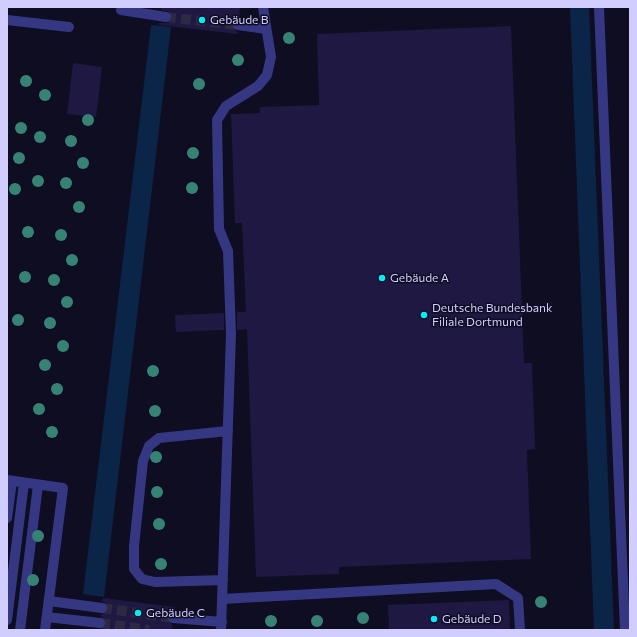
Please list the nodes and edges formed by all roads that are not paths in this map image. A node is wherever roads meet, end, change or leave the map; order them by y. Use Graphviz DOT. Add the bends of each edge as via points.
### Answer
graph roads {
  1 [pos="263,7"];
  2 [pos="599,7"];
  3 [pos="121,10"];
  4 [pos="166,17"];
  5 [pos="7,20"];
  6 [pos="238,25"];
  7 [pos="69,28"];
  8 [pos="266,29"];
  9 [pos="228,431"];
  10 [pos="9,481"];
  11 [pos="24,483"];
  12 [pos="38,485"];
  13 [pos="7,518"];
  14 [pos="223,580"];
  15 [pos="222,599"];
  16 [pos="49,601"];
  17 [pos="102,608"];
  18 [pos="47,617"];
  19 [pos="173,618"];
  20 [pos="7,620"];
  21 [pos="100,623"];
  22 [pos="222,626"];
  23 [pos="20,630"];
  24 [pos="45,630"];
  25 [pos="520,630"];
  26 [pos="625,630"];
  1 -- 8 [label="lane"];
  2 -- 26 [label="lane"];
  3 -- 4 [label="lane"];
  5 -- 7 [label="lane"];
  6 -- 8 [label="lane"];
  8 -- 9 [label="lane" via="271,57 267,75 258,86 226,106 216,120 219,229 228,251 231,334"];
  9 -- 14 [label="lane"];
  9 -- 14 [label="lane" via="159,438 149,446 143,461 134,546 134,569 142,579 155,582"];
  10 -- 11 [label="lane"];
  10 -- 13 [label="lane"];
  11 -- 12 [label="lane"];
  11 -- 20 [label="lane"];
  12 -- 16 [label="lane" via="63,488"];
  12 -- 23 [label="lane"];
  14 -- 15 [label="lane"];
  15 -- 22 [label="lane"];
  15 -- 25 [label="lane" via="496,584 518,598"];
  16 -- 17 [label="lane"];
  16 -- 18 [label="lane"];
  18 -- 21 [label="lane"];
  18 -- 24 [label="lane"];
  19 -- 22 [label="lane"];
}
